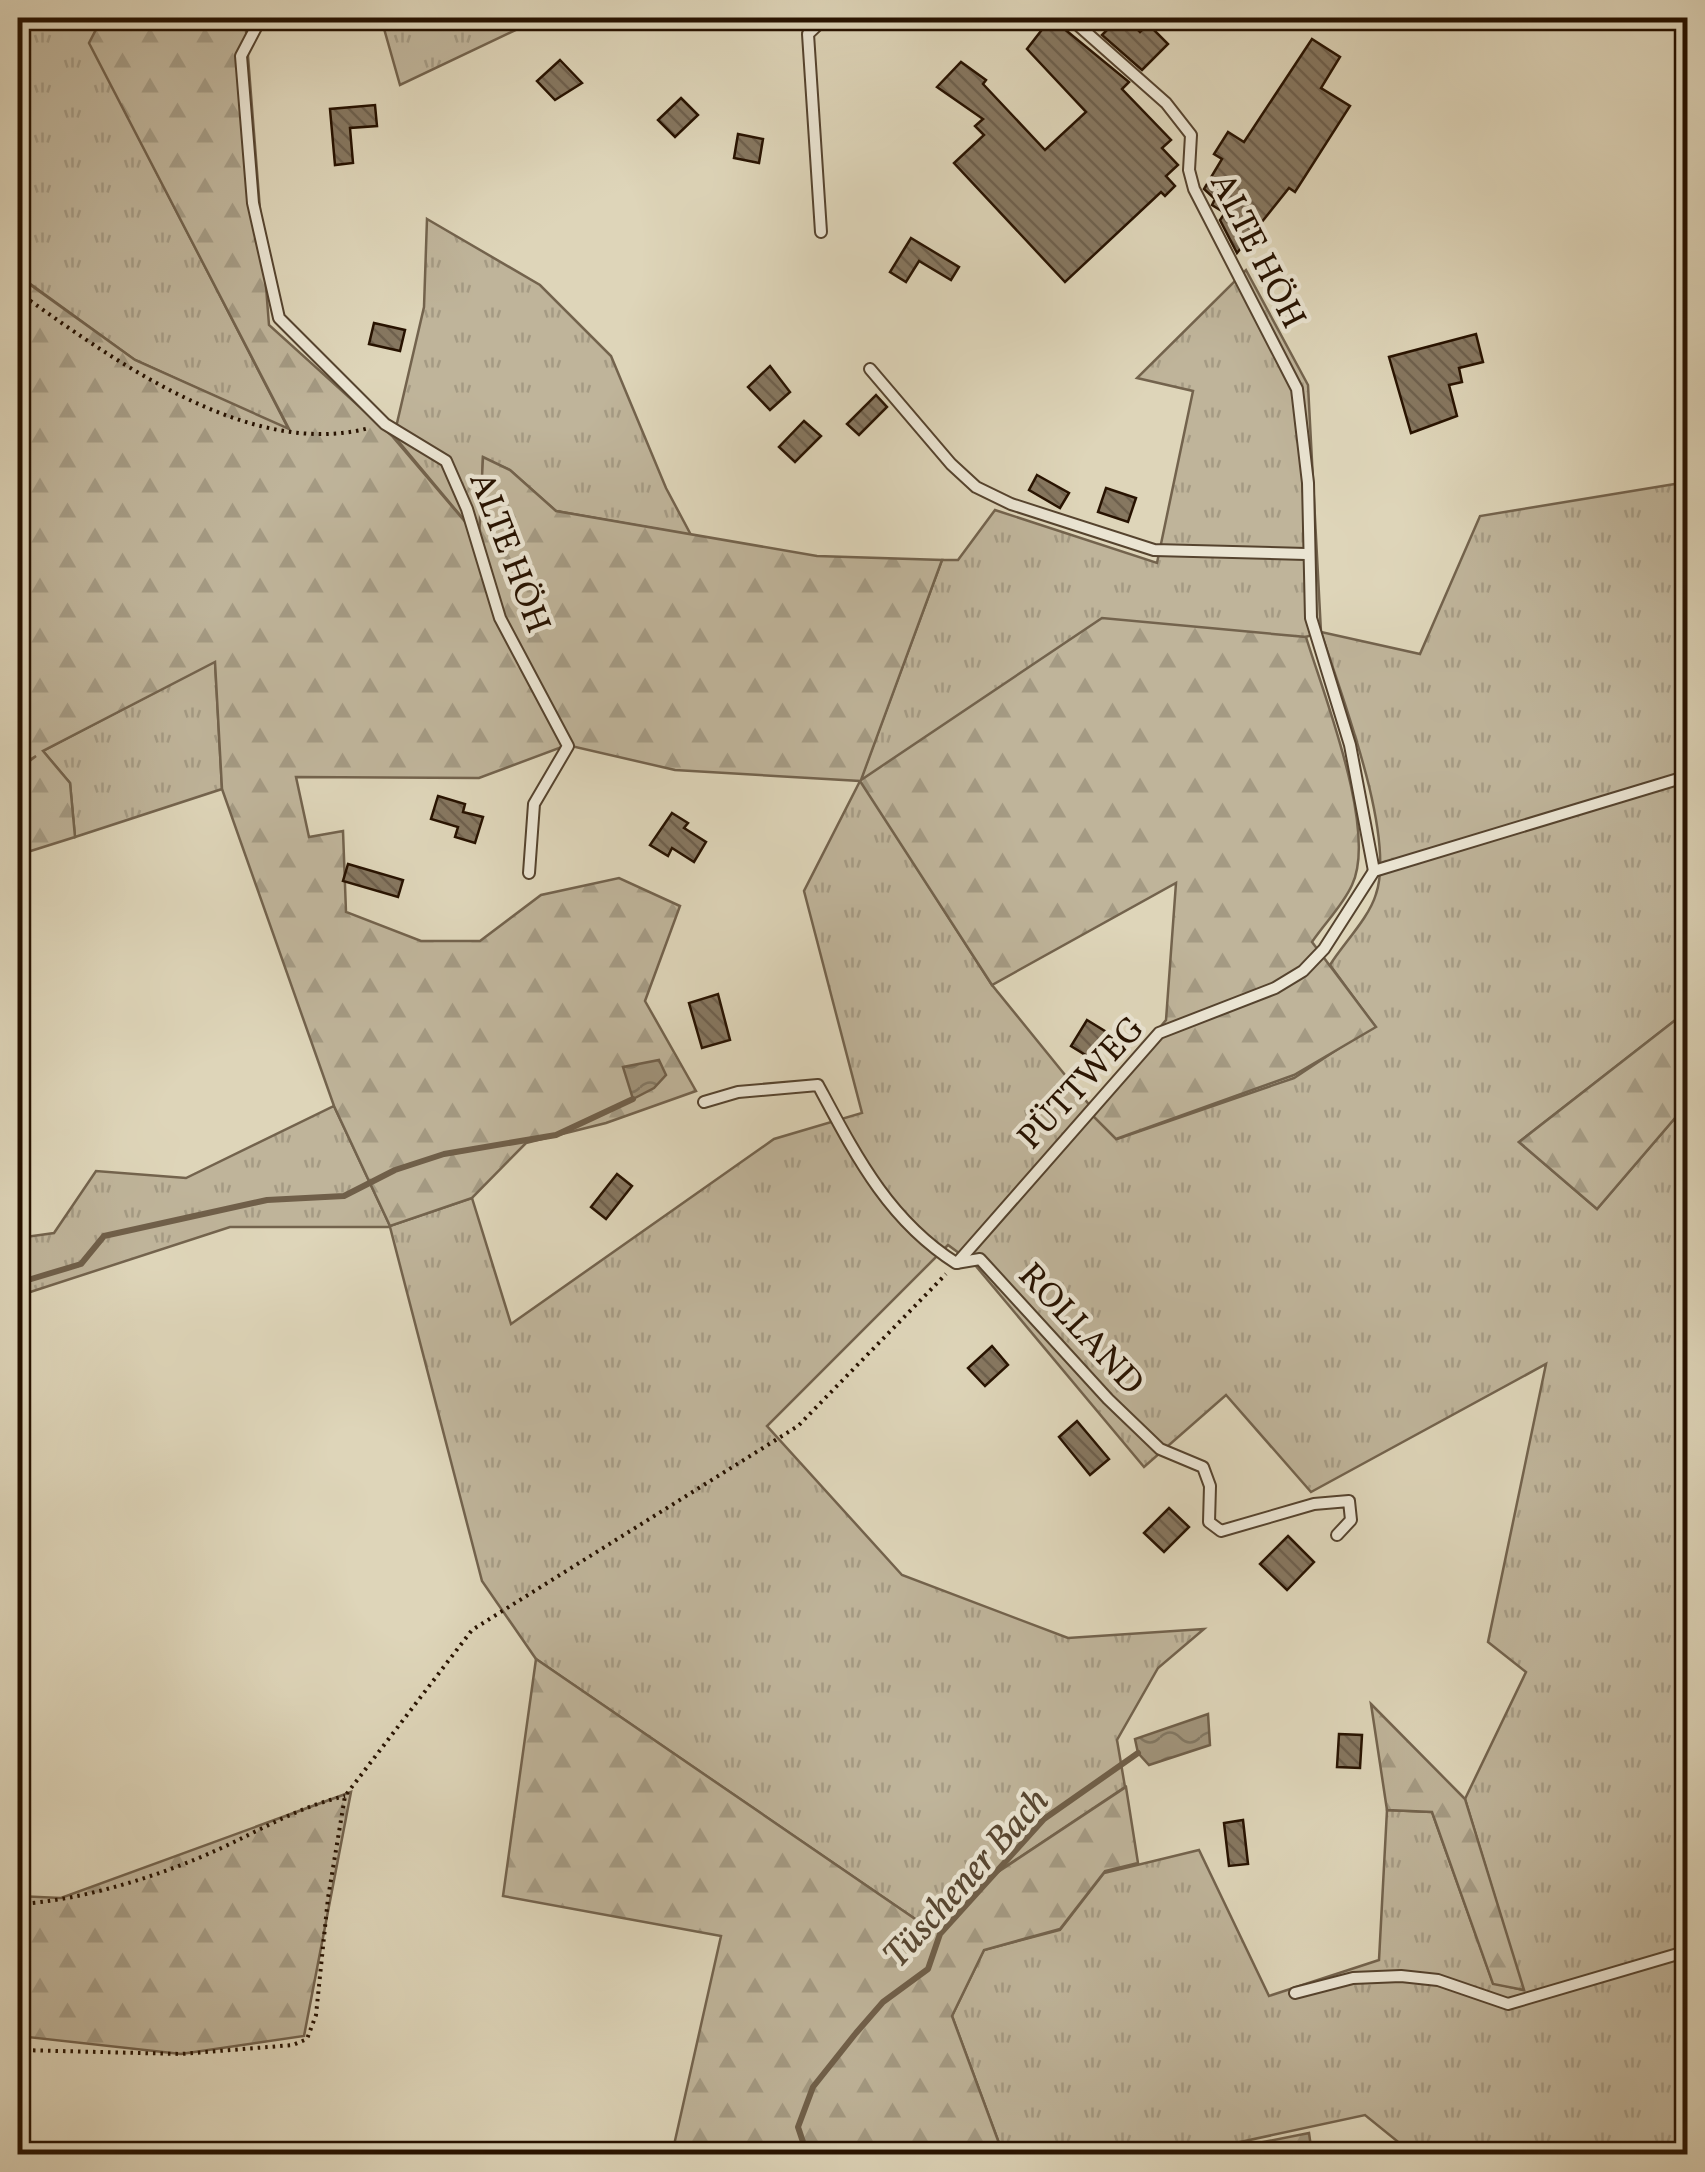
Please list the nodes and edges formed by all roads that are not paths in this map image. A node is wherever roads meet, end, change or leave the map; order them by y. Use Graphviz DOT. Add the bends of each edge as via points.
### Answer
graph roads {
  1 [pos="262,18"];
  2 [pos="824,18"];
  3 [pos="1070,18"];
  4 [pos="1350,18"];
  5 [pos="1358,18"];
  6 [pos="821,232"];
  7 [pos="870,369"];
  8 [pos="1306,554"];
  9 [pos="1688,776"];
  10 [pos="1374,871"];
  11 [pos="529,873"];
  12 [pos="704,1102"];
  13 [pos="956,1263"];
  14 [pos="1337,1535"];
  15 [pos="1688,1951"];
  16 [pos="1295,1993"];
  1 -- 11 [label="lane, ALTE HÖH" via="241,56 253,204 279,318 385,424 446,460 500,618 568,746 534,804"];
  2 -- 6 [label="lane" via="808,34"];
  3 -- 8 [label="lane, ALTE HÖH" via="1166,103 1191,135 1194,189 1297,390 1308,483"];
  4 -- 5 [label="lane"];
  7 -- 8 [label="lane" via="951,464 976,487 1011,504 1154,550"];
  8 -- 10 [label="lane, ALTE HÖH" via="1310,618 1350,745"];
  9 -- 10 [label="lane"];
  10 -- 13 [label="lane, PÜTTWEG" via="1303,972 1159,1033"];
  12 -- 13 [label="lane, ROLLAND" via="818,1085 884,1198"];
  13 -- 14 [label="lane, ROLLAND" via="980,1259 1160,1449 1203,1467 1214,1528 1349,1502 1350,1520"];
  15 -- 16 [label="lane" via="1508,2004 1438,1980 1401,1976 1353,1978"];
}
